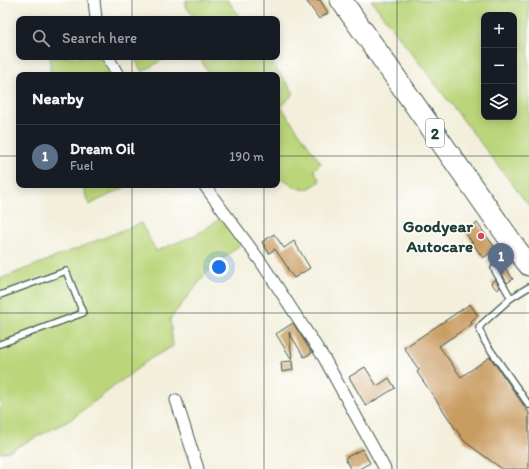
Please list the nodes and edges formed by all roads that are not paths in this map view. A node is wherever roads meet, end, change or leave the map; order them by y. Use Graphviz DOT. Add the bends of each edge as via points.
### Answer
graph roads {
  1 [pos="94,0"];
  2 [pos="342,0"];
  3 [pos="96,16"];
  4 [pos="110,60"];
  5 [pos="116,72"];
  6 [pos="206,188"];
  7 [pos="523,257"];
  8 [pos="529,287"];
  9 [pos="0,294"];
  10 [pos="511,298"];
  11 [pos="0,344"];
  12 [pos="176,400"];
  13 [pos="529,404"];
  14 [pos="198,469"];
  15 [pos="385,469"];
  1 -- 3 [label="street"];
  2 -- 7 [label="highway, 2"];
  4 -- 5 [label="street"];
  6 -- 15 [label="street" via="261,262 324,358"];
  7 -- 10 [label="lane" via="494,269"];
  8 -- 10 [label="lane"];
  9 -- 11 [label="lane" via="66,271 83,313"];
  10 -- 13 [label="lane" via="479,328 485,342"];
  12 -- 14 [label="street"];
}
